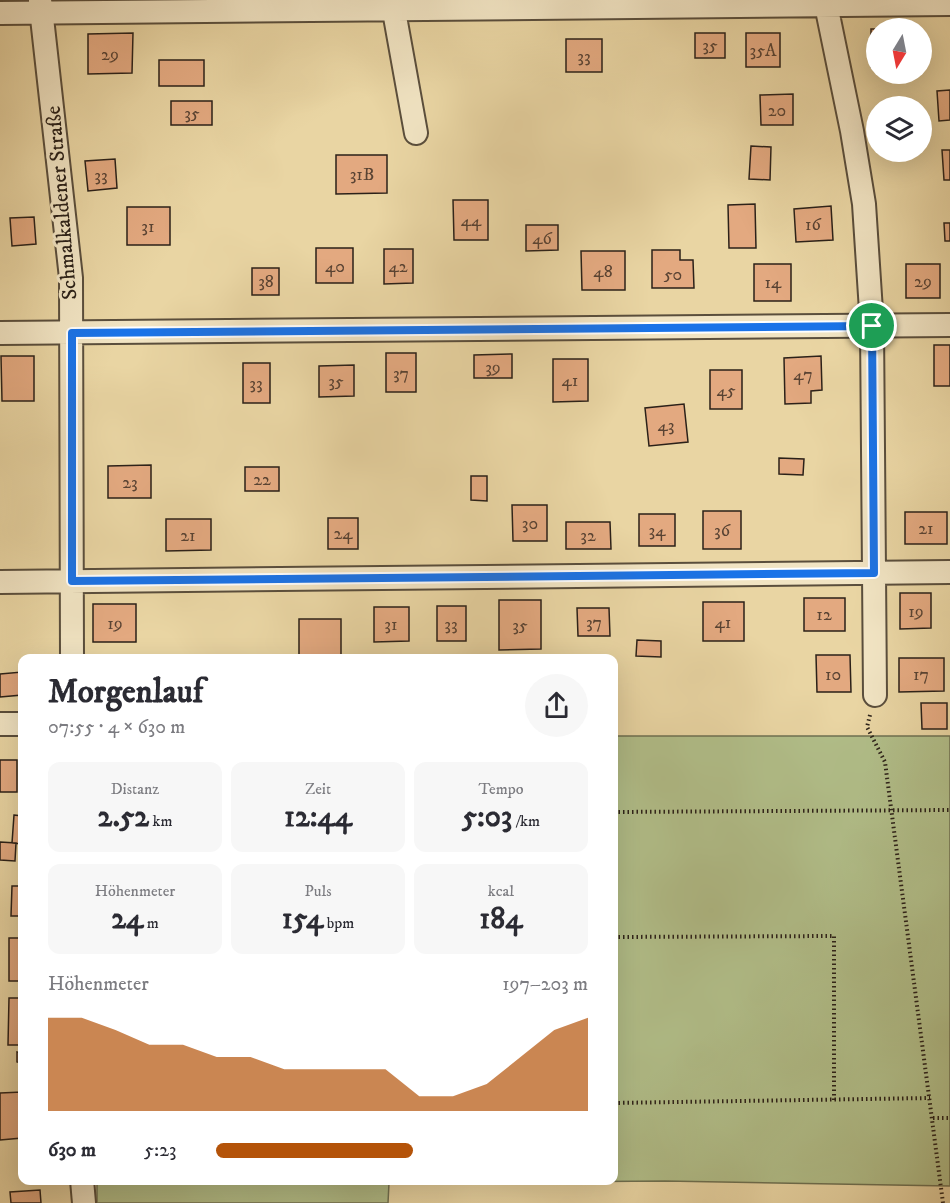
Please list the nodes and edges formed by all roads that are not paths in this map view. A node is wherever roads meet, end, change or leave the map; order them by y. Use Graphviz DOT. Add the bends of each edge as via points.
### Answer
graph roads {
  1 [pos="825,3"];
  2 [pos="393,4"];
  3 [pos="950,4"];
  4 [pos="41,7"];
  5 [pos="0,13"];
  6 [pos="416,133"];
  7 [pos="872,326"];
  8 [pos="950,326"];
  9 [pos="0,333"];
  10 [pos="72,333"];
  11 [pos="950,572"];
  12 [pos="874,573"];
  13 [pos="72,581"];
  14 [pos="0,582"];
  15 [pos="72,654"];
  16 [pos="875,695"];
  17 [pos="0,724"];
  18 [pos="18,724"];
  19 [pos="82,1185"];
  20 [pos="84,1203"];
  1 -- 2 [label="street"];
  1 -- 3 [label="street"];
  1 -- 7 [label="street" via="864,204"];
  2 -- 4 [label="street"];
  2 -- 6 [label="street"];
  4 -- 5 [label="street"];
  4 -- 10 [label="street, Schmalkaldener Straße" via="71,278"];
  7 -- 8 [label="street"];
  7 -- 10 [label="street"];
  7 -- 12 [label="street"];
  9 -- 10 [label="street"];
  10 -- 13 [label="street, Schmalkaldener Straße"];
  11 -- 12 [label="street"];
  12 -- 13 [label="street"];
  12 -- 16 [label="street"];
  13 -- 14 [label="street"];
  13 -- 15 [label="street, Schmalkaldener Straße"];
  17 -- 18 [label="street"];
  19 -- 20 [label="street"];
}
